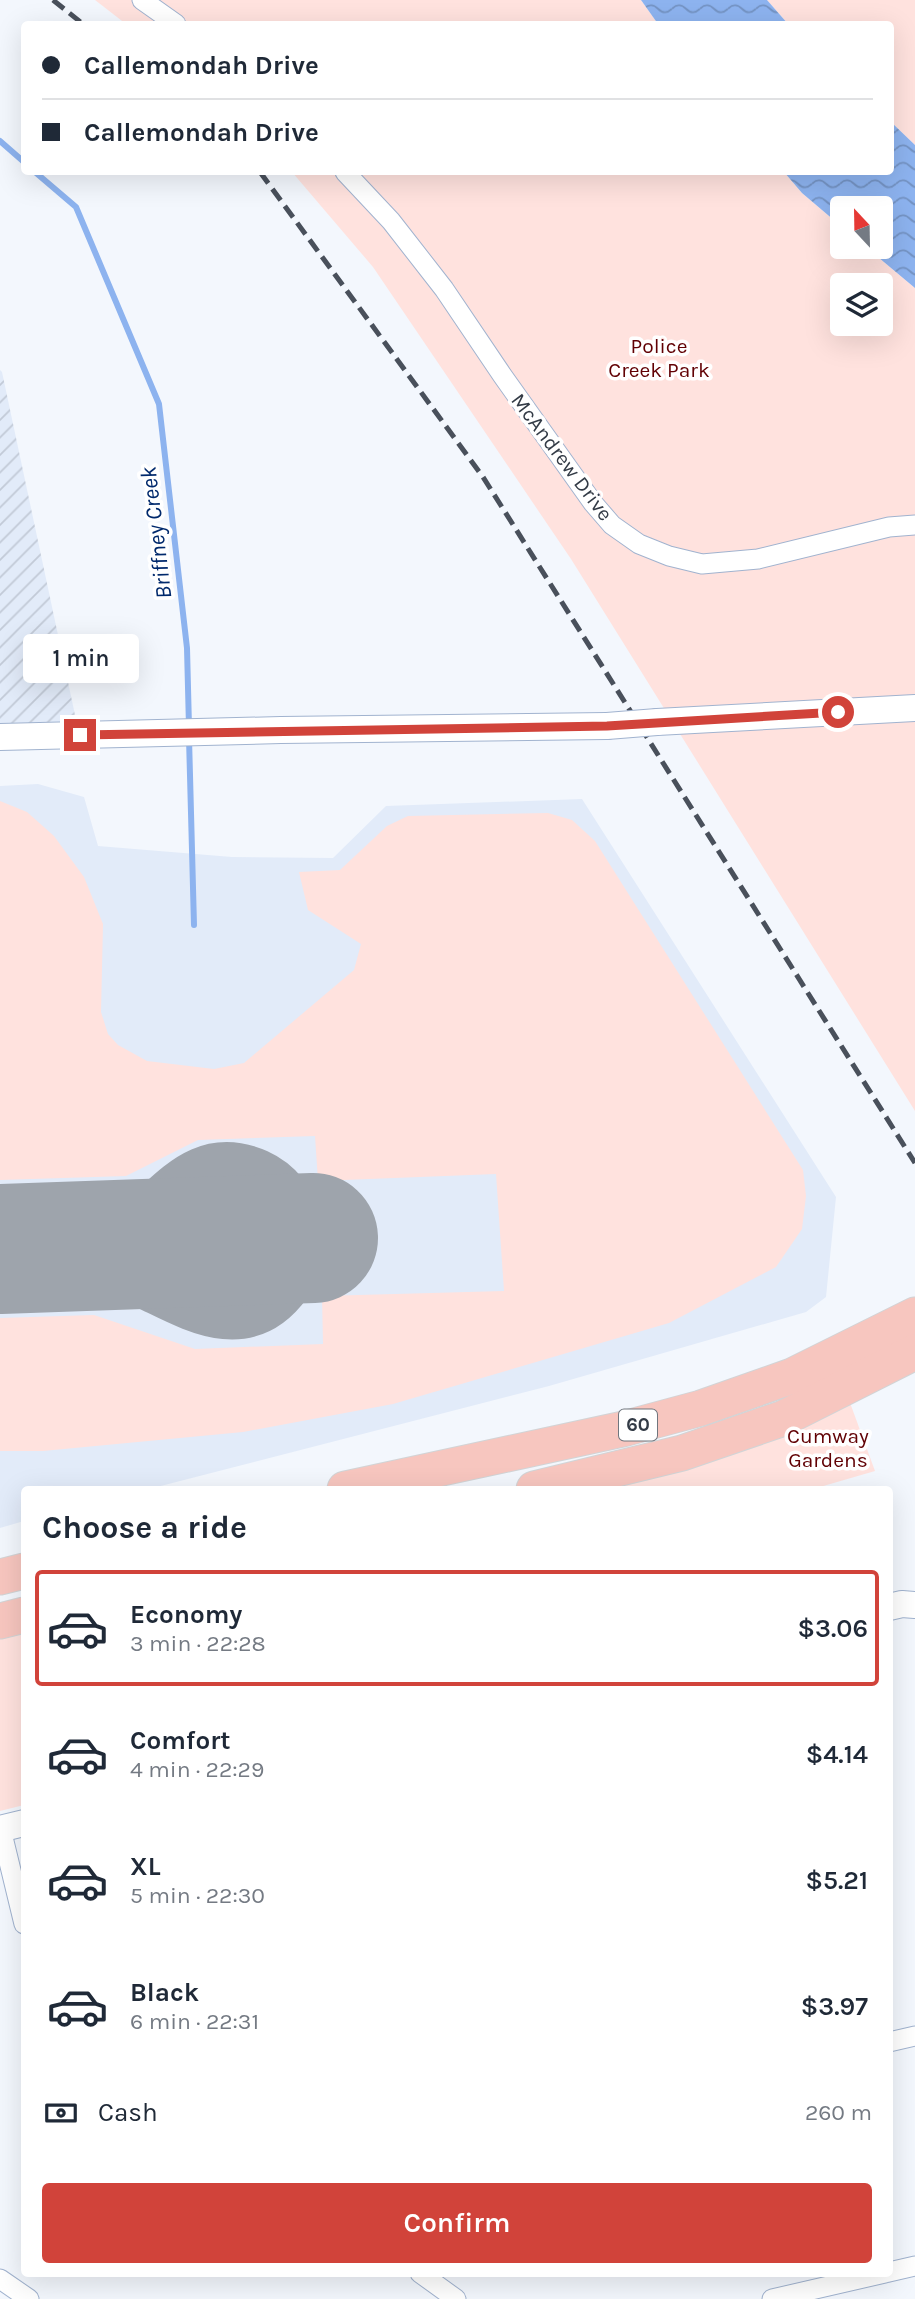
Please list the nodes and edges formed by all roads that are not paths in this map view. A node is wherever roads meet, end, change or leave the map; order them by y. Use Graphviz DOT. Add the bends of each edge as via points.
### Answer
graph roads {
  1 [pos="142,0"];
  2 [pos="172,21"];
  3 [pos="348,175"];
  4 [pos="915,525"];
  5 [pos="915,708"];
  6 [pos="0,737"];
  7 [pos="915,1315"];
  8 [pos="915,1352"];
  9 [pos="359,1486"];
  10 [pos="546,1486"];
  11 [pos="21,1572"];
  12 [pos="0,1577"];
  13 [pos="915,1605"];
  14 [pos="893,1606"];
  15 [pos="21,1616"];
  16 [pos="0,1621"];
  17 [pos="21,1824"];
  18 [pos="0,1829"];
  19 [pos="21,1912"];
  20 [pos="915,2036"];
  21 [pos="893,2041"];
  22 [pos="915,2266"];
  23 [pos="893,2272"];
  24 [pos="426,2277"];
  25 [pos="869,2277"];
  26 [pos="0,2278"];
  27 [pos="29,2299"];
  28 [pos="456,2299"];
  29 [pos="772,2299"];
  1 -- 2 [label="street"];
  3 -- 4 [label="street, McAndrew Drive" via="444,289 593,503 612,525 639,544 702,564 758,559 889,527"];
  5 -- 6 [label="street, bridge" via="607,726"];
  7 -- 9 [label="highway, 60" via="792,1376 701,1408"];
  8 -- 10 [label="highway, 60" via="784,1418 682,1453"];
  11 -- 12 [label="highway"];
  13 -- 14 [label="street"];
  15 -- 16 [label="highway"];
  17 -- 18 [label="street"];
  18 -- 19 [label="street"];
  20 -- 21 [label="street"];
  22 -- 23 [label="street"];
  24 -- 28 [label="street"];
  25 -- 29 [label="street"];
  26 -- 27 [label="street"];
}
